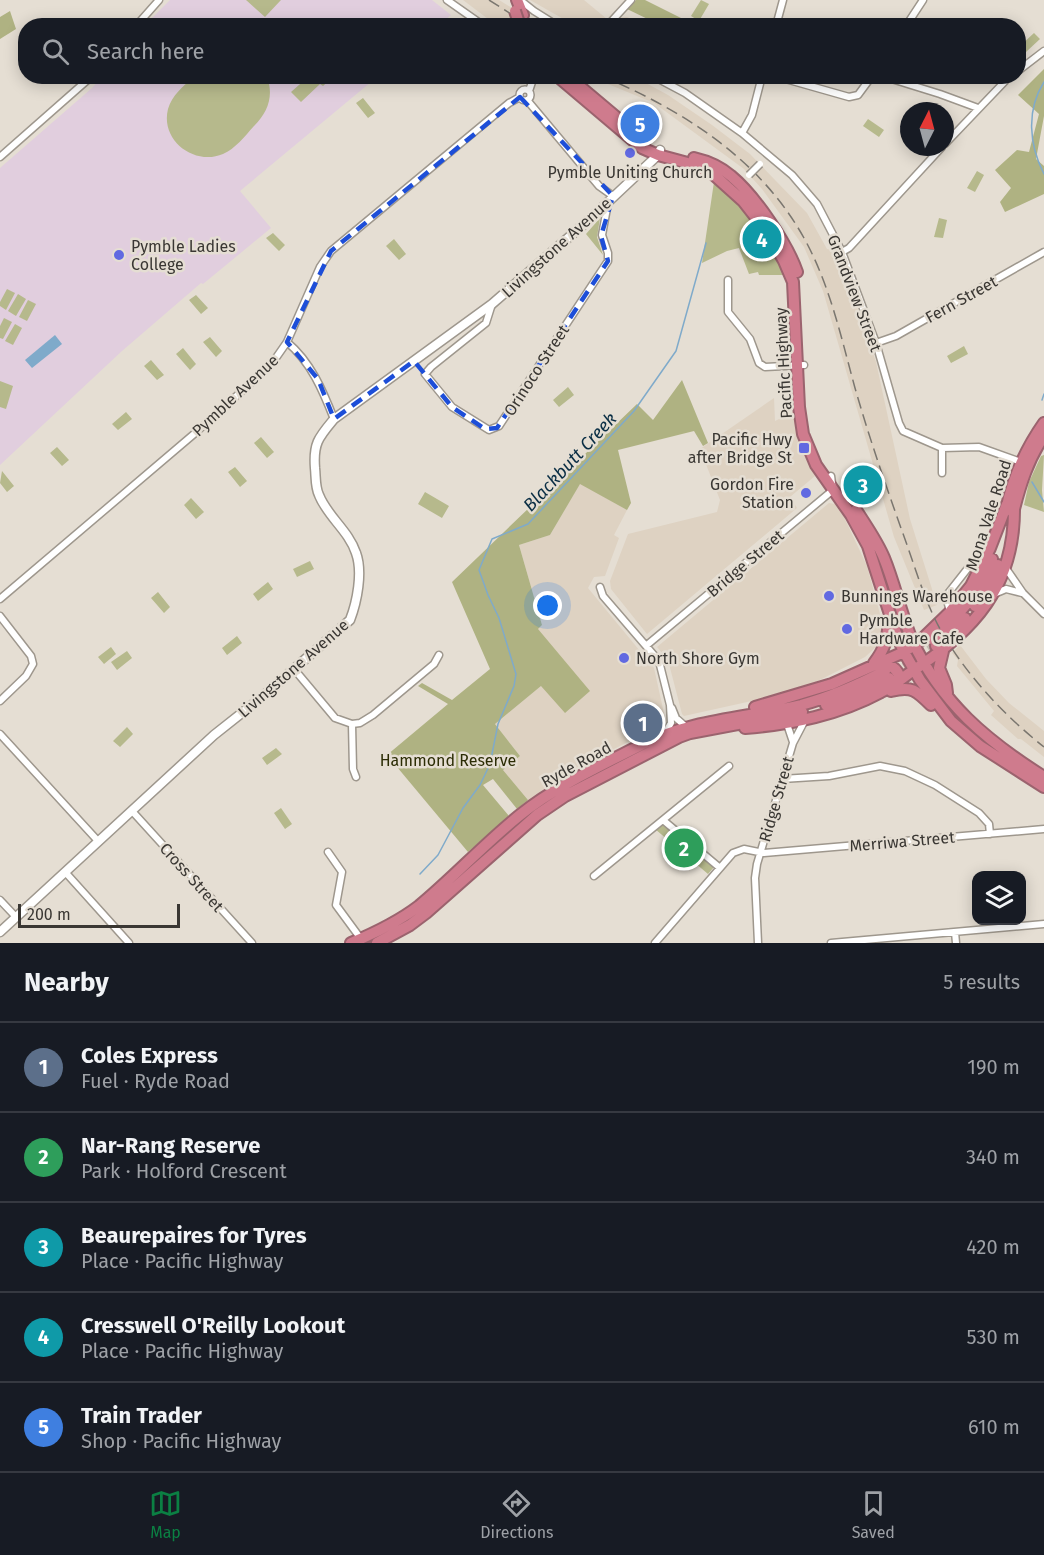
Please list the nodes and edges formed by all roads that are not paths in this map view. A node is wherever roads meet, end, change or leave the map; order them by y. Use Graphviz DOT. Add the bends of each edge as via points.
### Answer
graph roads {
  1 [pos="447,0"];
  2 [pos="511,0"];
  3 [pos="783,0"];
  4 [pos="923,0"];
  5 [pos="156,1"];
  6 [pos="628,1"];
  7 [pos="522,13"];
  8 [pos="142,18"];
  9 [pos="473,18"];
  10 [pos="614,18"];
  11 [pos="778,18"];
  12 [pos="911,18"];
  13 [pos="1044,51"];
  14 [pos="1026,65"];
  15 [pos="83,84"];
  16 [pos="532,84"];
  17 [pos="566,84"];
  18 [pos="578,84"];
  19 [pos="668,84"];
  20 [pos="760,84"];
  21 [pos="803,84"];
  22 [pos="867,84"];
  23 [pos="907,84"];
  24 [pos="1002,84"];
  25 [pos="529,92"];
  26 [pos="520,97"];
  27 [pos="527,100"];
  28 [pos="978,108"];
  29 [pos="742,133"];
  30 [pos="954,134"];
  31 [pos="659,152"];
  32 [pos="769,155"];
  33 [pos="934,156"];
  34 [pos="0,158"];
  35 [pos="736,187"];
  36 [pos="610,199"];
  37 [pos="842,252"];
  38 [pos="1044,252"];
  39 [pos="728,280"];
  40 [pos="492,304"];
  41 [pos="287,342"];
  42 [pos="876,343"];
  43 [pos="801,365"];
  44 [pos="334,419"];
  45 [pos="1044,423"];
  46 [pos="1043,438"];
  47 [pos="942,448"];
  48 [pos="1021,462"];
  49 [pos="942,473"];
  50 [pos="831,476"];
  51 [pos="833,490"];
  52 [pos="1011,505"];
  53 [pos="972,563"];
  54 [pos="1005,566"];
  55 [pos="600,587"];
  56 [pos="1023,593"];
  57 [pos="994,594"];
  58 [pos="0,599"];
  59 [pos="889,609"];
  60 [pos="950,612"];
  61 [pos="1044,614"];
  62 [pos="0,616"];
  63 [pos="906,621"];
  64 [pos="933,627"];
  65 [pos="934,643"];
  66 [pos="646,645"];
  67 [pos="915,645"];
  68 [pos="904,652"];
  69 [pos="439,655"];
  70 [pos="872,666"];
  71 [pos="919,667"];
  72 [pos="294,669"];
  73 [pos="890,677"];
  74 [pos="881,692"];
  75 [pos="947,697"];
  76 [pos="0,701"];
  77 [pos="670,705"];
  78 [pos="942,710"];
  79 [pos="805,720"];
  80 [pos="697,723"];
  81 [pos="352,724"];
  82 [pos="787,724"];
  83 [pos="688,730"];
  84 [pos="666,733"];
  85 [pos="0,734"];
  86 [pos="793,743"];
  87 [pos="729,766"];
  88 [pos="356,777"];
  89 [pos="1044,777"];
  90 [pos="782,779"];
  91 [pos="1044,787"];
  92 [pos="132,811"];
  93 [pos="663,820"];
  94 [pos="1044,829"];
  95 [pos="990,834"];
  96 [pos="98,841"];
  97 [pos="328,852"];
  98 [pos="761,852"];
  99 [pos="720,868"];
  100 [pos="66,873"];
  101 [pos="594,876"];
  102 [pos="0,900"];
  103 [pos="16,917"];
  104 [pos="1044,924"];
  105 [pos="0,932"];
  106 [pos="955,932"];
  107 [pos="356,941"];
  108 [pos="125,942"];
  109 [pos="252,943"];
  110 [pos="377,943"];
  111 [pos="655,943"];
  112 [pos="758,943"];
  113 [pos="831,943"];
  114 [pos="956,943"];
  1 -- 9 [label="street"];
  2 -- 7 [label="highway"];
  3 -- 11 [label="street"];
  4 -- 12 [label="street"];
  5 -- 8 [label="street"];
  6 -- 10 [label="street"];
  13 -- 14 [label="street"];
  15 -- 34 [label="street"];
  16 -- 25 [label="street"];
  17 -- 31 [label="highway, Pacific Highway" via="642,148"];
  18 -- 31 [label="highway, Pacific Highway"];
  19 -- 29 [label="street, Grandview Street"];
  20 -- 29 [label="street" via="752,115"];
  21 -- 22 [label="street" via="849,97 862,92"];
  23 -- 28 [label="street"];
  24 -- 28 [label="street"];
  25 -- 26 [label="street, Pymble Avenue" via="523,91"];
  25 -- 27 [label="street"];
  26 -- 27 [label="street"];
  26 -- 41 [label="street, Pymble Avenue" via="331,251"];
  27 -- 36 [label="street"];
  28 -- 30 [label="street"];
  29 -- 32 [label="street, Grandview Street"];
  31 -- 35 [label="highway, Pacific Highway" via="711,164 722,170"];
  31 -- 36 [label="street, Livingstone Avenue"];
  32 -- 35 [label="street, bridge"];
  32 -- 37 [label="street, Grandview Street" via="817,204"];
  33 -- 37 [label="street"];
  35 -- 43 [label="highway, Pacific Highway" via="783,243 796,269 801,292"];
  36 -- 40 [label="street, Livingstone Avenue"];
  36 -- 40 [label="street, Orinoco Street" via="602,235 608,261 499,426 489,430 452,407 425,374 486,323"];
  37 -- 42 [label="street, Grandview Street"];
  38 -- 42 [label="street, Fern Street" via="896,336"];
  39 -- 43 [label="street" via="728,312 750,339 759,363 765,367"];
  40 -- 44 [label="street, Livingstone Avenue"];
  41 -- 44 [label="street" via="318,379"];
  41 -- 58 [label="street, Pymble Avenue" via="271,365 194,434"];
  42 -- 47 [label="street, Grandview Street" via="900,427"];
  43 -- 50 [label="highway, Pacific Highway" via="810,434"];
  43 -- 51 [label="highway, Pacific Highway" via="799,407 803,434 816,465"];
  44 -- 72 [label="street, Livingstone Avenue" via="315,446 316,488 356,552 359,567 354,607 346,626"];
  45 -- 48 [label="highway, Mona Vale Road"];
  46 -- 52 [label="highway, Mona Vale Road"];
  47 -- 48 [label="street, Grandview Street" via="979,447"];
  47 -- 49 [label="street"];
  48 -- 52 [label="highway, Mona Vale Road"];
  50 -- 51 [label="street"];
  50 -- 63 [label="highway, Pacific Highway" via="877,542"];
  51 -- 59 [label="highway, Pacific Highway" via="868,546"];
  51 -- 66 [label="street, Bridge Street"];
  52 -- 54 [label="highway" via="1014,524"];
  52 -- 60 [label="highway" via="971,586"];
  52 -- 65 [label="highway, Mona Vale Road" via="980,588"];
  53 -- 60 [label="street" via="946,596"];
  54 -- 56 [label="street"];
  54 -- 57 [label="highway"];
  55 -- 66 [label="street" via="603,596"];
  56 -- 57 [label="street" via="1006,589"];
  56 -- 61 [label="street"];
  57 -- 65 [label="highway" via="969,627"];
  59 -- 68 [label="highway, Pacific Highway"];
  59 -- 70 [label="highway" via="889,634"];
  60 -- 64 [label="highway"];
  62 -- 76 [label="street" via="33,664"];
  63 -- 64 [label="highway" via="920,628"];
  63 -- 67 [label="highway, Pacific Highway"];
  64 -- 65 [label="highway"];
  65 -- 67 [label="highway"];
  65 -- 71 [label="highway"];
  65 -- 75 [label="highway"];
  66 -- 77 [label="street" via="659,661"];
  67 -- 68 [label="highway"];
  67 -- 71 [label="highway, Pacific Highway"];
  68 -- 70 [label="highway"];
  68 -- 71 [label="highway, Pacific Highway"];
  69 -- 81 [label="street" via="434,664 373,715"];
  70 -- 73 [label="highway" via="892,665 899,675"];
  70 -- 80 [label="highway" via="820,688"];
  71 -- 73 [label="highway"];
  71 -- 75 [label="highway, Pacific Highway"];
  71 -- 78 [label="highway, Pacific Highway"];
  72 -- 81 [label="street" via="335,718"];
  72 -- 92 [label="street, Livingstone Avenue" via="214,735"];
  73 -- 74 [label="highway"];
  73 -- 80 [label="highway, Ryde Road" via="800,705"];
  73 -- 83 [label="highway, Ryde Road" via="856,694 804,711"];
  74 -- 78 [label="highway" via="914,690 934,708"];
  74 -- 79 [label="highway"];
  75 -- 89 [label="highway, Pacific Highway" via="1001,750"];
  77 -- 83 [label="street"];
  77 -- 84 [label="street" via="671,723"];
  78 -- 91 [label="highway, Pacific Highway" via="974,741"];
  79 -- 82 [label="highway"];
  79 -- 86 [label="street, Ridge Street"];
  80 -- 83 [label="highway, Ryde Road"];
  81 -- 88 [label="street"];
  82 -- 83 [label="highway"];
  82 -- 86 [label="street, Ridge Street"];
  83 -- 84 [label="highway, Ryde Road"];
  83 -- 110 [label="highway, Ryde Road" via="554,803 426,913"];
  84 -- 107 [label="highway, Ryde Road" via="532,805 419,905"];
  85 -- 96 [label="street"];
  86 -- 90 [label="street, Ridge Street"];
  87 -- 93 [label="street"];
  90 -- 95 [label="street" via="829,776 880,766 905,771 979,813 989,824"];
  90 -- 98 [label="street, Ridge Street"];
  92 -- 96 [label="street, Livingstone Avenue"];
  92 -- 109 [label="street, Cross Street"];
  93 -- 99 [label="street"];
  93 -- 101 [label="street"];
  94 -- 95 [label="street, Merriwa Street"];
  95 -- 98 [label="street, Merriwa Street"];
  96 -- 100 [label="street, Livingstone Avenue"];
  97 -- 107 [label="street" via="342,872 338,909"];
  98 -- 99 [label="street, Ridge Street" via="738,850"];
  98 -- 112 [label="street" via="755,878"];
  99 -- 111 [label="street, Ridge Street"];
  100 -- 103 [label="street, Livingstone Avenue"];
  100 -- 108 [label="street"];
  102 -- 103 [label="street"];
  103 -- 105 [label="street, Livingstone Avenue"];
  104 -- 106 [label="street"];
  106 -- 113 [label="street"];
  106 -- 114 [label="street"];
}
